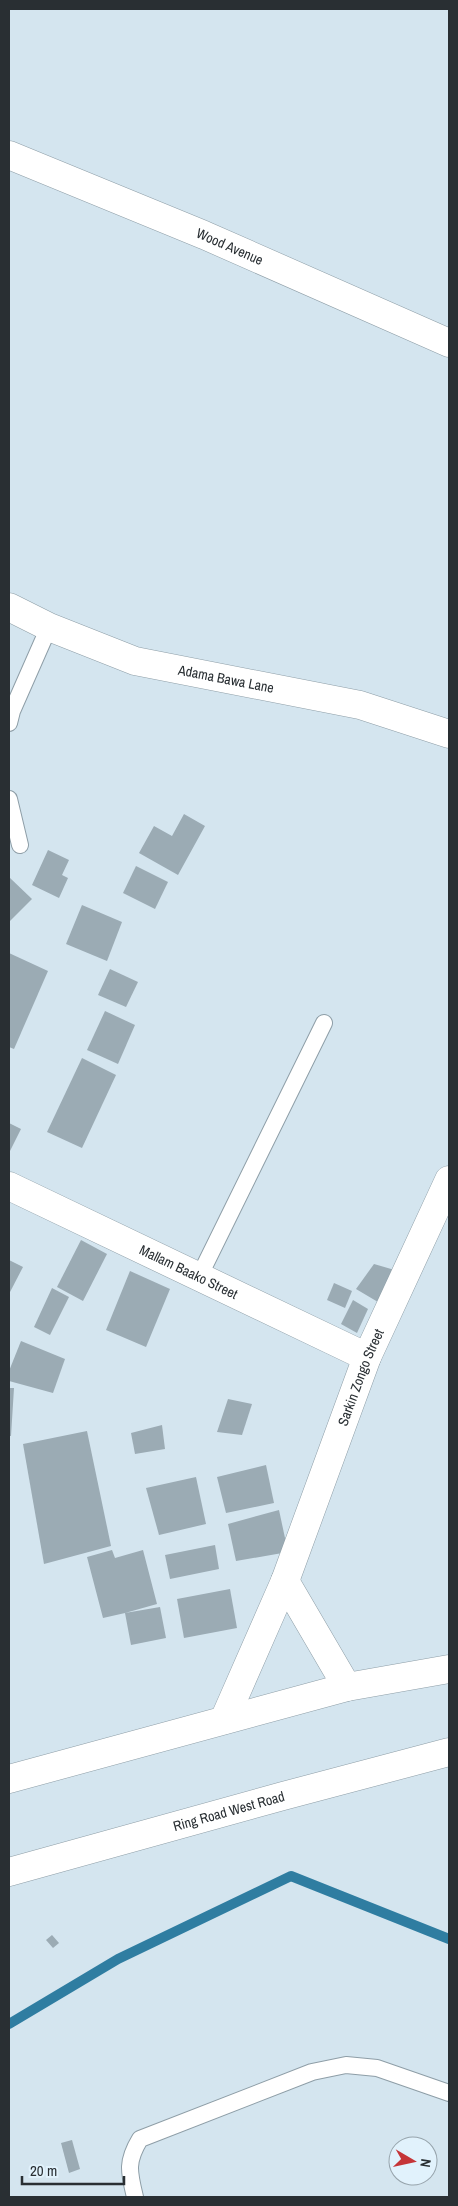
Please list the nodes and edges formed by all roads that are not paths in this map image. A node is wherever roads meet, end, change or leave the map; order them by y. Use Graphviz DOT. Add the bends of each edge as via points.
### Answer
graph roads {
  1 [pos="9,155"];
  2 [pos="449,344"];
  3 [pos="9,606"];
  4 [pos="49,627"];
  5 [pos="9,722"];
  6 [pos="449,734"];
  7 [pos="9,799"];
  8 [pos="20,845"];
  9 [pos="324,1022"];
  10 [pos="449,1180"];
  11 [pos="9,1186"];
  12 [pos="199,1277"];
  13 [pos="367,1357"];
  14 [pos="285,1581"];
  15 [pos="449,1669"];
  16 [pos="348,1687"];
  17 [pos="224,1720"];
  18 [pos="449,1752"];
  19 [pos="9,1779"];
  20 [pos="9,1872"];
  21 [pos="449,2093"];
  22 [pos="135,2197"];
  1 -- 2 [label="street, Wood Avenue" via="204,235"];
  3 -- 4 [label="street, Adama Bawa Lane"];
  4 -- 5 [label="lane"];
  4 -- 6 [label="street, Adama Bawa Lane" via="135,661 360,705"];
  7 -- 8 [label="lane"];
  9 -- 12 [label="lane"];
  10 -- 13 [label="street, Sarkin Zongo Street"];
  11 -- 12 [label="street, Mallam Baako Street"];
  12 -- 13 [label="street, Mallam Baako Street"];
  13 -- 14 [label="street, Sarkin Zongo Street"];
  14 -- 16 [label="street"];
  14 -- 17 [label="street, Sarkin Zongo Street"];
  15 -- 16 [label="street"];
  16 -- 17 [label="street"];
  17 -- 19 [label="street"];
  18 -- 20 [label="street, Ring Road West Road"];
  21 -- 22 [label="lane" via="377,2068 346,2065 312,2072 140,2139 131,2155 130,2176"];
}
